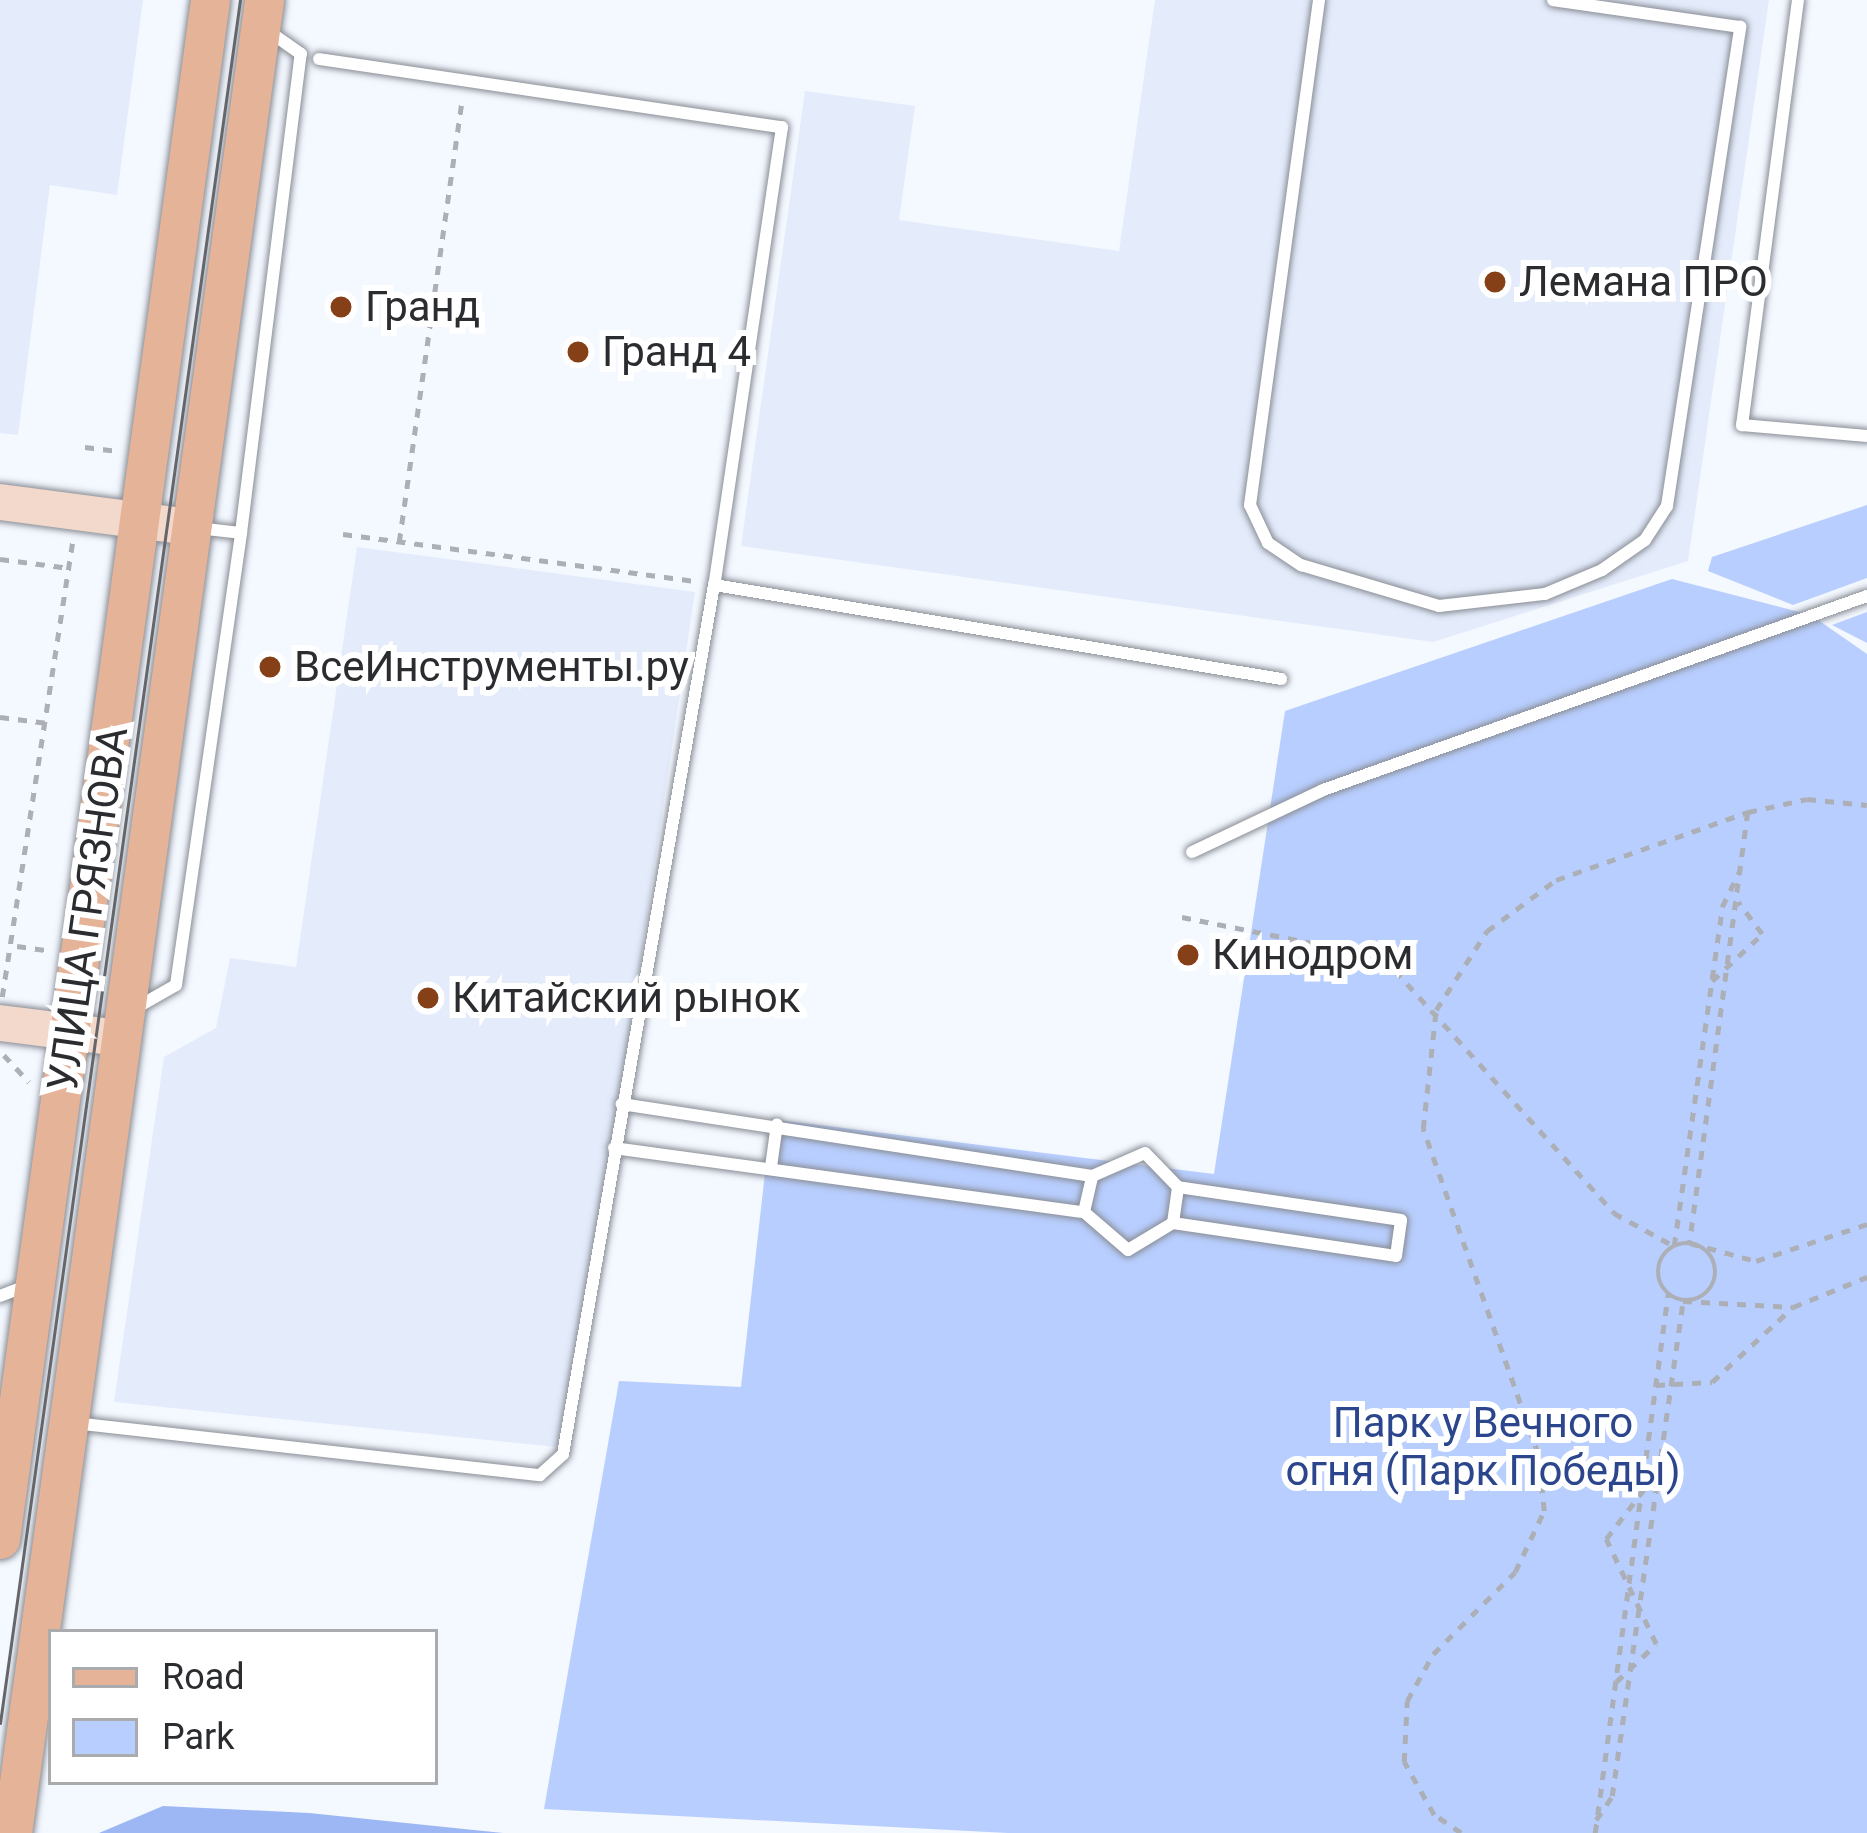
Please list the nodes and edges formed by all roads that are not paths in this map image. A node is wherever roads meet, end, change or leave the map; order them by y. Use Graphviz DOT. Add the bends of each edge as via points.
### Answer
graph roads {
  1 [pos="210,0"];
  2 [pos="1319,0"];
  3 [pos="1553,0"];
  4 [pos="1798,0"];
  5 [pos="262,13"];
  6 [pos="319,59"];
  7 [pos="1867,436"];
  8 [pos="0,502"];
  9 [pos="137,520"];
  10 [pos="190,527"];
  11 [pos="241,532"];
  12 [pos="714,586"];
  13 [pos="1867,596"];
  14 [pos="1281,680"];
  15 [pos="1192,852"];
  16 [pos="0,1023"];
  17 [pos="119,1028"];
  18 [pos="65,1032"];
  19 [pos="621,1104"];
  20 [pos="777,1124"];
  21 [pos="614,1148"];
  22 [pos="771,1167"];
  23 [pos="1092,1176"];
  24 [pos="1178,1187"];
  25 [pos="1084,1212"];
  26 [pos="1173,1223"];
  27 [pos="18,1290"];
  28 [pos="67,1423"];
  29 [pos="3,1495"];
  30 [pos="0,1539"];
  31 [pos="12,1833"];
  1 -- 9 [label="main road, УЛИЦА ГРЯЗНОВА"];
  2 -- 3 [label="lane" via="1250,505 1268,542 1300,565 1439,606 1545,594 1602,570 1645,540 1667,506 1740,27"];
  4 -- 7 [label="lane" via="1742,425"];
  5 -- 10 [label="main road, УЛИЦА ГРЯЗНОВА"];
  5 -- 11 [label="lane" via="301,54"];
  6 -- 12 [label="lane" via="782,128"];
  8 -- 9 [label="street"];
  9 -- 10 [label="street"];
  9 -- 18 [label="main road, УЛИЦА ГРЯЗНОВА"];
  10 -- 11 [label="lane"];
  10 -- 17 [label="main road, УЛИЦА ГРЯЗНОВА"];
  11 -- 17 [label="lane" via="176,985"];
  12 -- 14 [label="lane"];
  12 -- 19 [label="lane"];
  13 -- 15 [label="lane" via="1323,790"];
  16 -- 18 [label="street"];
  17 -- 18 [label="street"];
  17 -- 28 [label="main road, УЛИЦА ГРЯЗНОВА"];
  18 -- 27 [label="main road, УЛИЦА ГРЯЗНОВА"];
  19 -- 20 [label="lane"];
  19 -- 21 [label="lane"];
  20 -- 22 [label="lane"];
  20 -- 23 [label="lane"];
  21 -- 22 [label="lane"];
  21 -- 28 [label="lane" via="575,1422 540,1475"];
  22 -- 25 [label="lane"];
  23 -- 24 [label="lane" via="1145,1153"];
  23 -- 25 [label="lane"];
  24 -- 26 [label="lane"];
  24 -- 26 [label="lane" via="1401,1220 1396,1256"];
  25 -- 26 [label="lane" via="1128,1250"];
  27 -- 29 [label="main road, УЛИЦА ГРЯЗНОВА"];
  28 -- 31 [label="main road, УЛИЦА ГРЯЗНОВА"];
  29 -- 30 [label="main road, УЛИЦА ГРЯЗНОВА"];
}
